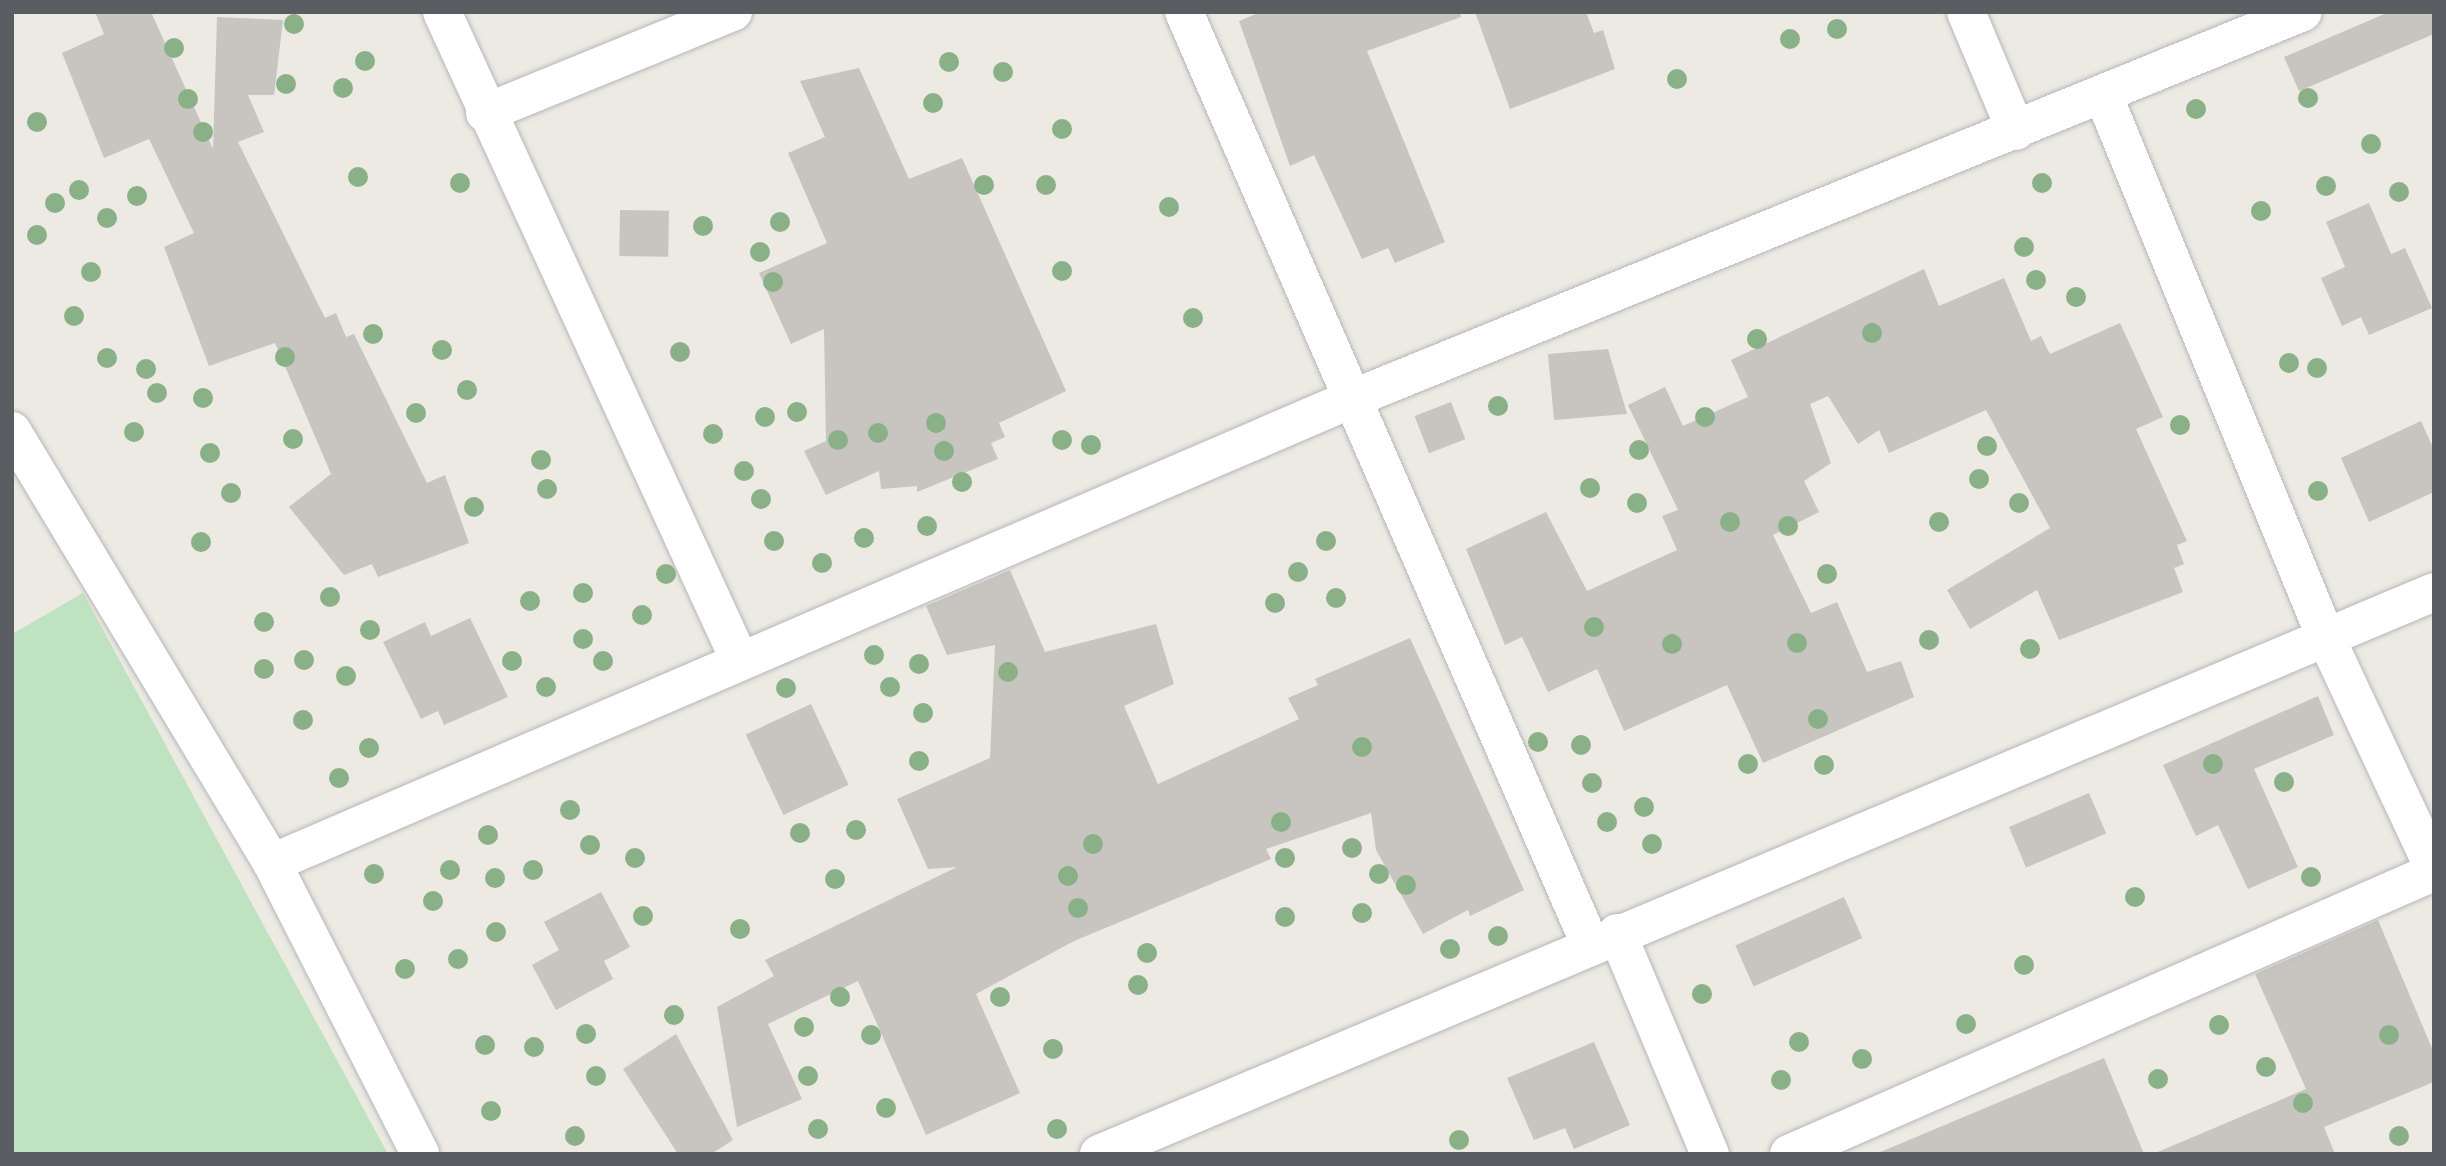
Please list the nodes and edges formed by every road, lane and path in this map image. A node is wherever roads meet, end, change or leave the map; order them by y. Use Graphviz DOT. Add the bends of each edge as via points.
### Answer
graph roads {
  1 [pos="442,12"];
  2 [pos="733,12"];
  3 [pos="1184,12"];
  4 [pos="1966,12"];
  5 [pos="2303,12"];
  6 [pos="2104,97"];
  7 [pos="485,113"];
  8 [pos="2016,131"];
  9 [pos="1354,398"];
  10 [pos="12,431"];
  11 [pos="2434,592"];
  12 [pos="2326,638"];
  13 [pos="740,660"];
  14 [pos="272,863"];
  15 [pos="2434,870"];
  16 [pos="1603,938"];
  17 [pos="419,1154"];
  18 [pos="1098,1154"];
  19 [pos="1710,1154"];
  20 [pos="1789,1154"];
  1 -- 7 [label="street"];
  2 -- 7 [label="street"];
  3 -- 9 [label="street"];
  4 -- 8 [label="street"];
  5 -- 6 [label="street"];
  6 -- 8 [label="street"];
  6 -- 12 [label="street"];
  7 -- 13 [label="street"];
  8 -- 9 [label="street"];
  9 -- 13 [label="street"];
  9 -- 16 [label="street"];
  10 -- 14 [label="street"];
  11 -- 12 [label="street"];
  12 -- 15 [label="street"];
  12 -- 16 [label="street"];
  13 -- 14 [label="street"];
  14 -- 17 [label="street"];
  15 -- 20 [label="street"];
  16 -- 18 [label="street"];
  16 -- 19 [label="street"];
}
